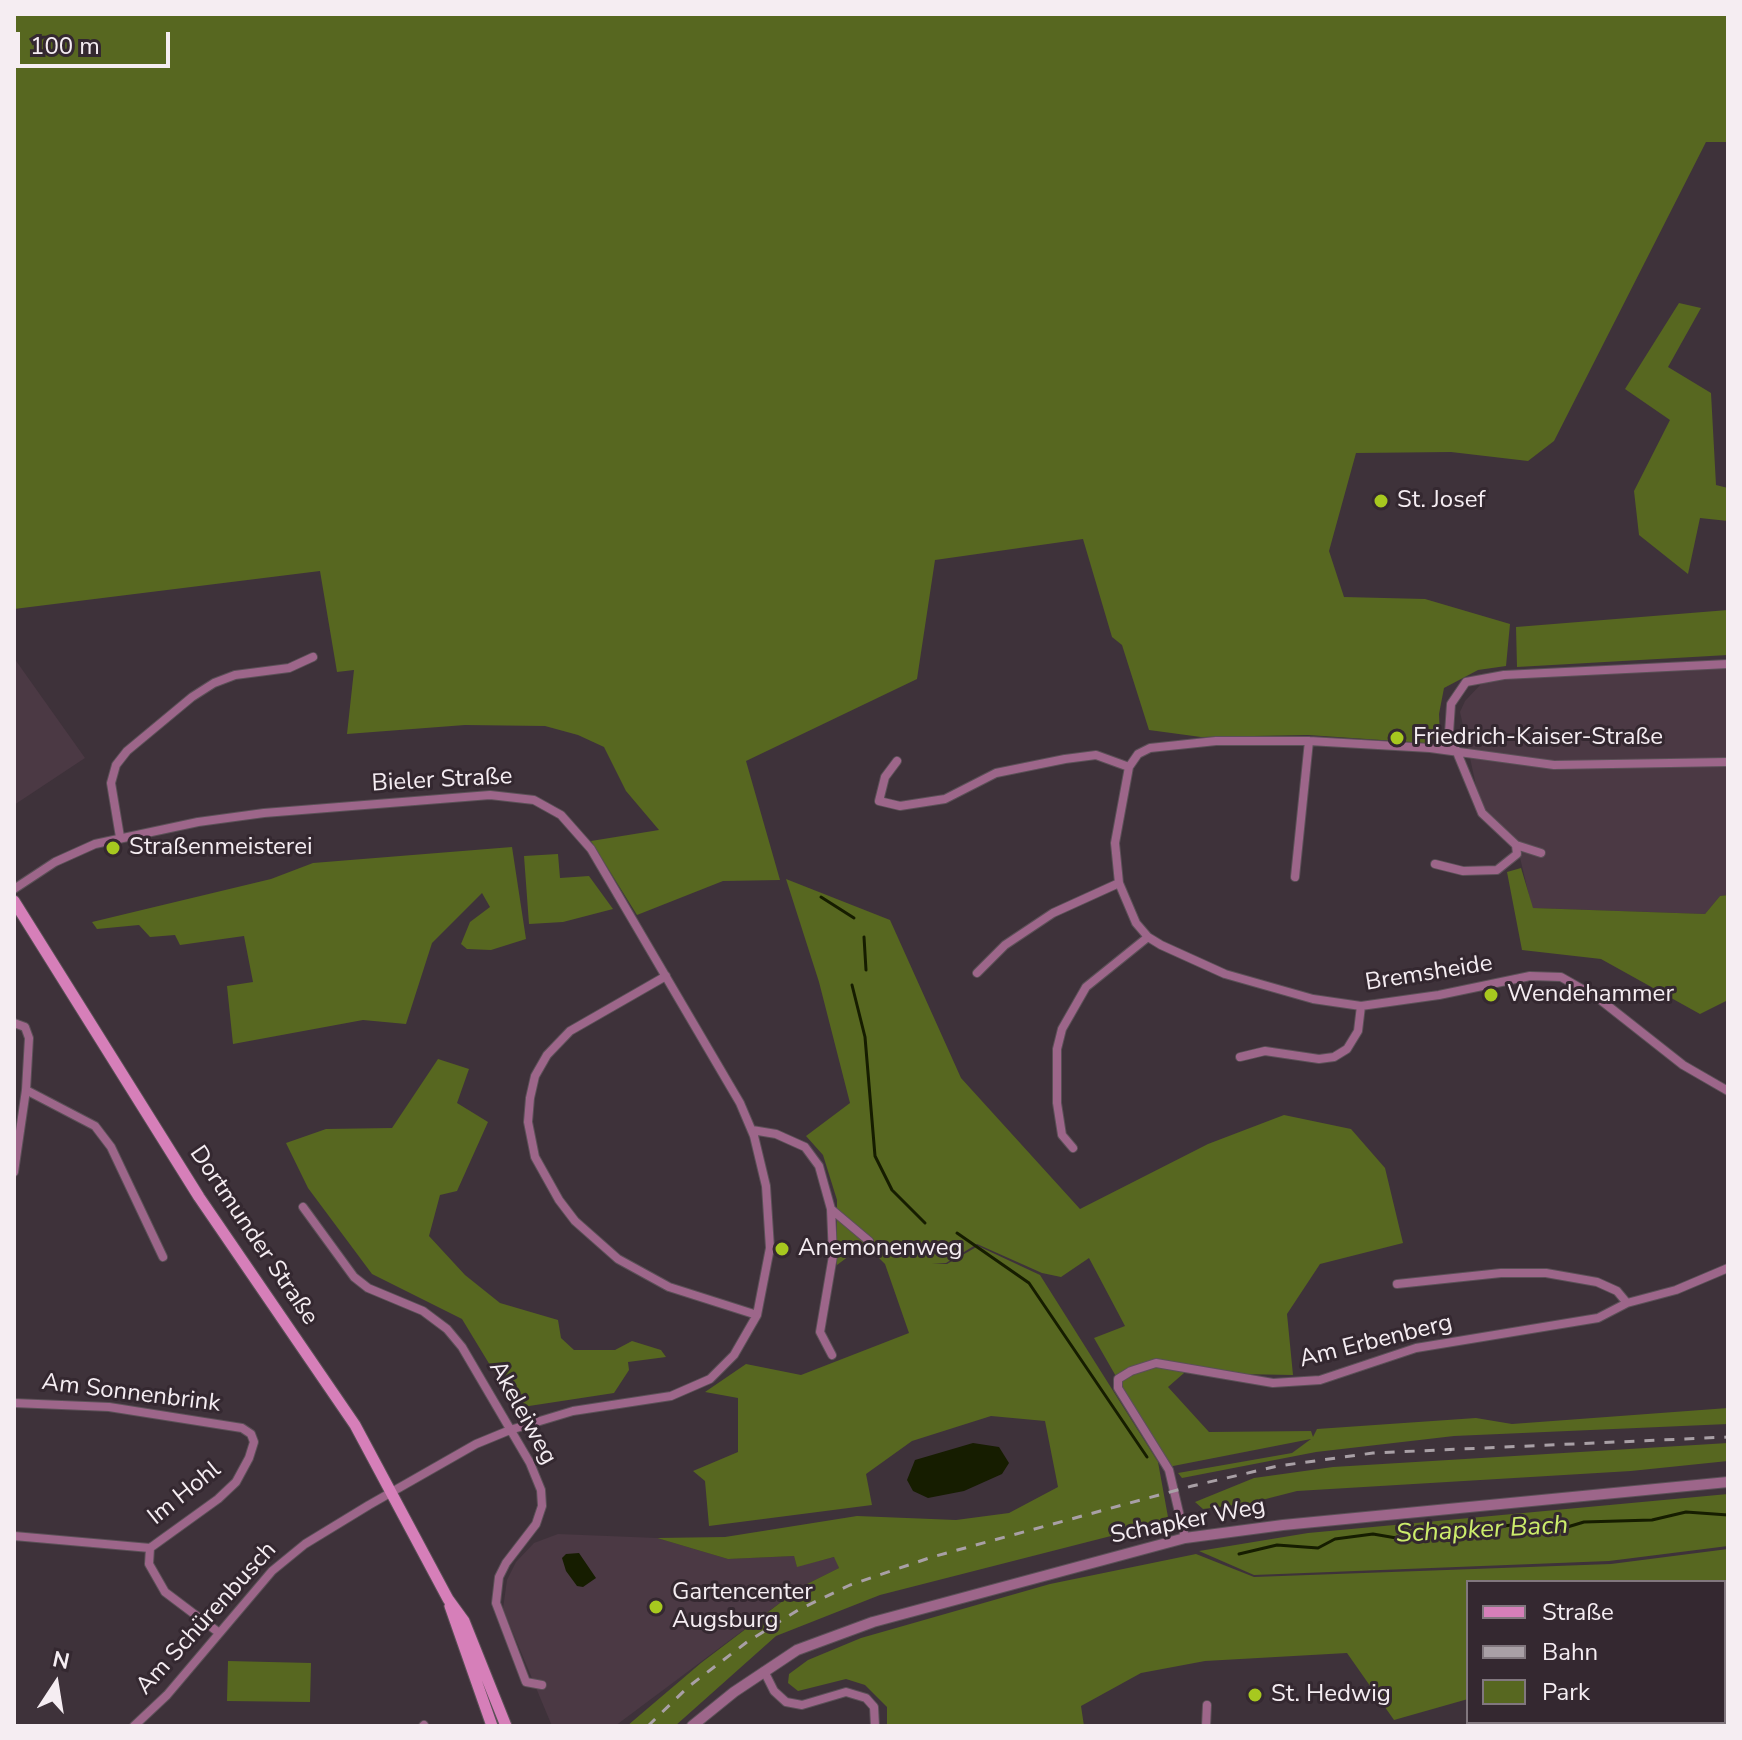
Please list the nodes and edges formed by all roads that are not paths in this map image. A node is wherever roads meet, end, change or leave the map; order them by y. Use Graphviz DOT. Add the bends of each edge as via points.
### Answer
graph roads {
  1 [pos="313,657"];
  2 [pos="1728,664"];
  3 [pos="1309,741"];
  4 [pos="1456,753"];
  5 [pos="897,761"];
  6 [pos="1728,762"];
  7 [pos="1129,767"];
  8 [pos="120,837"];
  9 [pos="1516,845"];
  10 [pos="1541,853"];
  11 [pos="1435,864"];
  12 [pos="1295,877"];
  13 [pos="1119,883"];
  14 [pos="14,889"];
  15 [pos="14,901"];
  16 [pos="1148,937"];
  17 [pos="977,973"];
  18 [pos="666,976"];
  19 [pos="1361,1006"];
  20 [pos="14,1023"];
  21 [pos="1240,1057"];
  22 [pos="26,1090"];
  23 [pos="1728,1091"];
  24 [pos="752,1130"];
  25 [pos="1073,1148"];
  26 [pos="14,1172"];
  27 [pos="303,1207"];
  28 [pos="831,1209"];
  29 [pos="869,1241"];
  30 [pos="163,1257"];
  31 [pos="1728,1268"];
  32 [pos="1397,1284"];
  33 [pos="1627,1303"];
  34 [pos="757,1315"];
  35 [pos="832,1355"];
  36 [pos="14,1403"];
  37 [pos="242,1428"];
  38 [pos="510,1430"];
  39 [pos="1728,1482"];
  40 [pos="394,1491"];
  41 [pos="14,1536"];
  42 [pos="1185,1538"];
  43 [pos="150,1548"];
  44 [pos="448,1599"];
  45 [pos="218,1632"];
  46 [pos="764,1671"];
  47 [pos="542,1685"];
  48 [pos="1207,1705"];
  49 [pos="134,1726"];
  50 [pos="492,1726"];
  51 [pos="506,1726"];
  52 [pos="692,1726"];
  53 [pos="875,1726"];
  54 [pos="1206,1726"];
  1 -- 8 [label="street" via="289,668 214,683 127,751 111,783"];
  2 -- 4 [label="street" via="1473,679 1459,688 1451,704 1449,733"];
  3 -- 4 [label="street"];
  3 -- 7 [label="street" via="1216,741 1150,748"];
  3 -- 12 [label="street"];
  4 -- 6 [label="street" via="1554,765"];
  4 -- 9 [label="street" via="1482,813"];
  5 -- 7 [label="street" via="885,777 879,801 900,806 945,799 996,773 1065,759 1096,755"];
  7 -- 13 [label="street" via="1115,843"];
  8 -- 14 [label="street, Bieler Straße" via="55,862"];
  8 -- 18 [label="street, Bieler Straße" via="264,813 520,796 549,807 573,826"];
  9 -- 10 [label="street"];
  9 -- 11 [label="street" via="1517,854 1497,870 1463,871"];
  13 -- 16 [label="street" via="1127,907"];
  13 -- 17 [label="street" via="1053,913 1005,945"];
  15 -- 40 [label="main road, Dortmunder Straße" via="134,1098"];
  16 -- 19 [label="street, Bremsheide" via="1225,974 1313,999"];
  16 -- 25 [label="street" via="1086,987 1062,1029 1057,1103 1062,1135"];
  18 -- 24 [label="street, Bieler Straße"];
  18 -- 34 [label="street" via="570,1031 547,1055 530,1098 528,1122 535,1157 575,1221 618,1259 669,1287"];
  19 -- 21 [label="street" via="1358,1031 1347,1049 1334,1057 1265,1051"];
  19 -- 23 [label="street, Bremsheide" via="1530,976 1561,977"];
  20 -- 22 [label="street" via="25,1027 29,1038"];
  22 -- 26 [label="street"];
  22 -- 30 [label="street" via="95,1126 111,1147"];
  24 -- 28 [label="street" via="805,1147 819,1166"];
  24 -- 34 [label="street, Bieler Straße" via="770,1226"];
  27 -- 38 [label="street, Akeleiweg" via="354,1277 447,1329"];
  28 -- 29 [label="street"];
  28 -- 35 [label="street" via="833,1256 820,1332"];
  31 -- 33 [label="street, Am Erbenberg"];
  32 -- 33 [label="street, Am Erbenberg" via="1546,1273 1597,1282 1617,1291"];
  33 -- 42 [label="street, Am Erbenberg" via="1598,1318 1416,1348 1320,1380 1273,1383 1156,1363 1131,1371 1118,1379 1118,1388 1169,1470"];
  34 -- 38 [label="street, Bieler Straße" via="730,1360 690,1389 573,1411"];
  36 -- 37 [label="street, Am Sonnenbrink" via="74,1403"];
  37 -- 43 [label="street, Im Hohl" via="254,1442 236,1482"];
  38 -- 40 [label="street, Bieler Straße"];
  38 -- 47 [label="street, Akeleiweg" via="541,1490 542,1506 536,1524 499,1577 496,1603 526,1682"];
  39 -- 42 [label="street, Schapker Weg"];
  40 -- 44 [label="main road, Dortmunder Straße"];
  40 -- 45 [label="street, Am Schürenbusch" via="287,1557"];
  41 -- 43 [label="street, Im Hohl"];
  42 -- 46 [label="street, Schapker Weg" via="873,1622 797,1650"];
  43 -- 45 [label="street, Im Hohl" via="149,1564 165,1592"];
  44 -- 50 [label="main road, Dortmunder Straße"];
  44 -- 51 [label="main road, Dortmunder Straße" via="464,1621"];
  45 -- 49 [label="street, Am Schürenbusch"];
  46 -- 52 [label="street, Schapker Weg"];
  46 -- 53 [label="street" via="786,1702 802,1705 846,1692 866,1698 874,1707"];
  48 -- 54 [label="street"];
}
